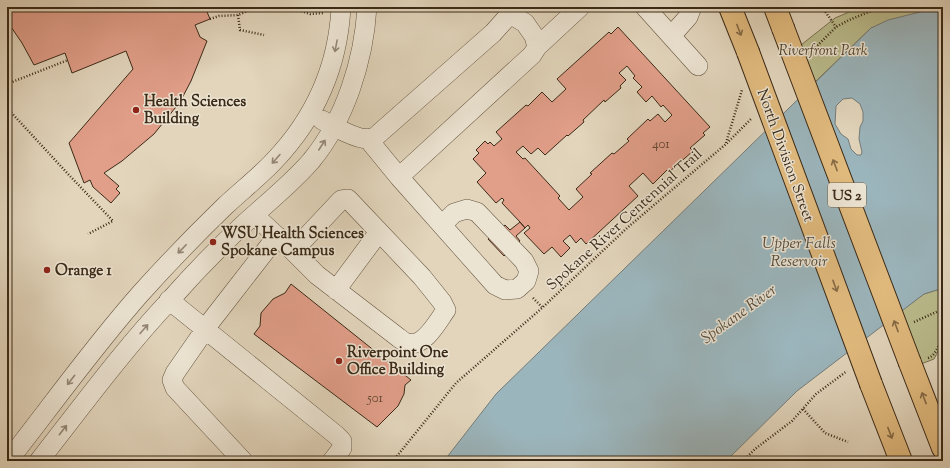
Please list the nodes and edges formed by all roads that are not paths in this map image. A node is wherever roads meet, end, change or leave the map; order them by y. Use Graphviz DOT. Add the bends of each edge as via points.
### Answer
graph roads {
  1 [pos="367,7"];
  2 [pos="580,7"];
  3 [pos="645,7"];
  4 [pos="692,7"];
  5 [pos="730,7"];
  6 [pos="775,7"];
  7 [pos="334,10"];
  8 [pos="509,11"];
  9 [pos="671,36"];
  10 [pos="538,47"];
  11 [pos="698,66"];
  12 [pos="310,114"];
  13 [pos="333,127"];
  14 [pos="367,138"];
  15 [pos="399,177"];
  16 [pos="226,206"];
  17 [pos="249,219"];
  18 [pos="442,224"];
  19 [pos="379,232"];
  20 [pos="277,236"];
  21 [pos="294,251"];
  22 [pos="336,290"];
  23 [pos="169,300"];
  24 [pos="205,329"];
  25 [pos="91,355"];
  26 [pos="110,371"];
  27 [pos="943,448"];
  28 [pos="8,461"];
  29 [pos="39,461"];
  30 [pos="243,461"];
  31 [pos="332,461"];
  32 [pos="901,461"];
  1 -- 13 [label="street" via="361,54 353,81"];
  2 -- 10 [label="street"];
  3 -- 9 [label="street"];
  4 -- 9 [label="street" via="688,17"];
  5 -- 32 [label="main road, North Division Street / US 2, one-way, bridge"];
  27 -- 6 [label="main road, US 2, one-way, bridge" via="918,361"];
  7 -- 12 [label="street, one-way" via="338,33 334,53"];
  8 -- 10 [label="street" via="525,23"];
  8 -- 14 [label="street" via="493,33 375,137"];
  9 -- 11 [label="street"];
  10 -- 15 [label="street"];
  12 -- 13 [label="street"];
  12 -- 16 [label="street, one-way" via="274,161"];
  13 -- 14 [label="street" via="360,138"];
  17 -- 13 [label="street, one-way" via="297,176"];
  14 -- 15 [label="street"];
  15 -- 18 [label="street"];
  16 -- 17 [label="street"];
  16 -- 25 [label="street, one-way" via="140,295"];
  17 -- 20 [label="street"];
  17 -- 23 [label="street"];
  18 -- 18 [label="street" via="495,285 505,290 517,289 526,281 529,271 524,261 477,212 467,209 454,213"];
  19 -- 21 [label="street" via="348,198 342,200"];
  19 -- 22 [label="street"];
  19 -- 22 [label="street" via="442,302 446,310 430,333 419,343 408,344"];
  20 -- 21 [label="street"];
  20 -- 24 [label="street"];
  21 -- 22 [label="street"];
  23 -- 24 [label="street"];
  26 -- 23 [label="street, one-way"];
  24 -- 30 [label="street" via="172,380 175,388"];
  24 -- 31 [label="street" via="342,441 342,448"];
  25 -- 26 [label="street"];
  25 -- 28 [label="street, one-way"];
  29 -- 26 [label="street, one-way"];
}
